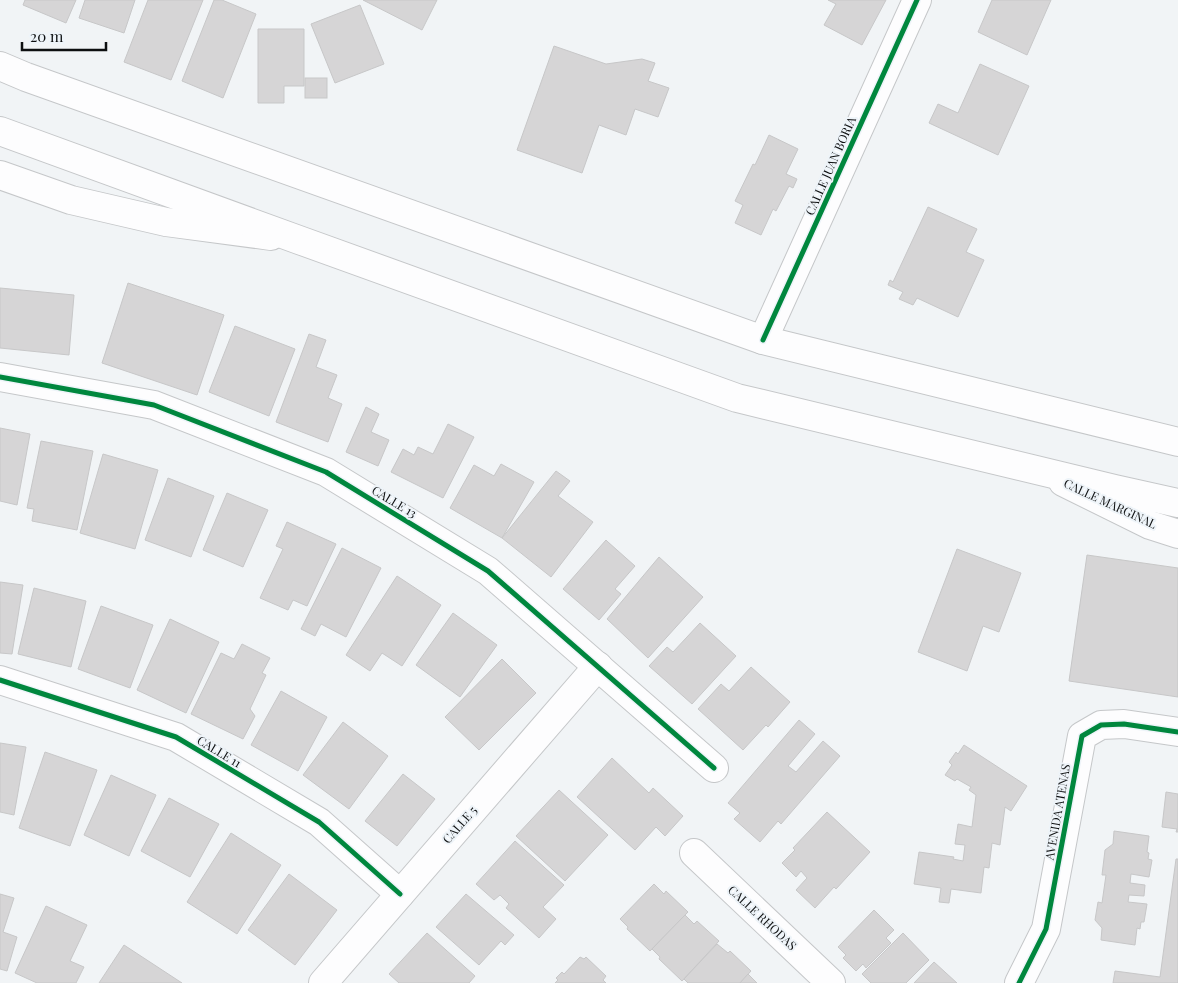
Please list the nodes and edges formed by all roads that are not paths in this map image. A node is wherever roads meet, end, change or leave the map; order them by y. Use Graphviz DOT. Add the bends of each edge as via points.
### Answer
graph roads {
  1 [pos="917,0"];
  2 [pos="0,66"];
  3 [pos="0,131"];
  4 [pos="0,175"];
  5 [pos="298,240"];
  6 [pos="763,340"];
  7 [pos="0,377"];
  8 [pos="1178,442"];
  9 [pos="1043,472"];
  10 [pos="1178,503"];
  11 [pos="1178,534"];
  12 [pos="598,666"];
  13 [pos="0,680"];
  14 [pos="1178,732"];
  15 [pos="714,768"];
  16 [pos="694,853"];
  17 [pos="400,894"];
  18 [pos="323,983"];
  19 [pos="831,983"];
  20 [pos="1019,983"];
  1 -- 6 [label="street, CALLE JUAN BORIA"];
  2 -- 6 [label="street"];
  3 -- 5 [label="street"];
  4 -- 5 [label="street" via="71,200 166,222"];
  5 -- 9 [label="street" via="737,398"];
  6 -- 8 [label="street"];
  7 -- 12 [label="street, CALLE 13" via="154,405 326,472 488,571"];
  9 -- 10 [label="street"];
  9 -- 11 [label="street, CALLE MARGINAL" via="1150,525"];
  12 -- 15 [label="street, CALLE 13"];
  12 -- 17 [label="street, CALLE 5"];
  13 -- 17 [label="street, CALLE 11" via="176,737 319,822"];
  14 -- 20 [label="street, AVENIDA ATENAS" via="1124,724 1101,725 1082,736 1046,929"];
  16 -- 19 [label="street, CALLE RHODAS"];
  17 -- 18 [label="street, CALLE 5"];
}
